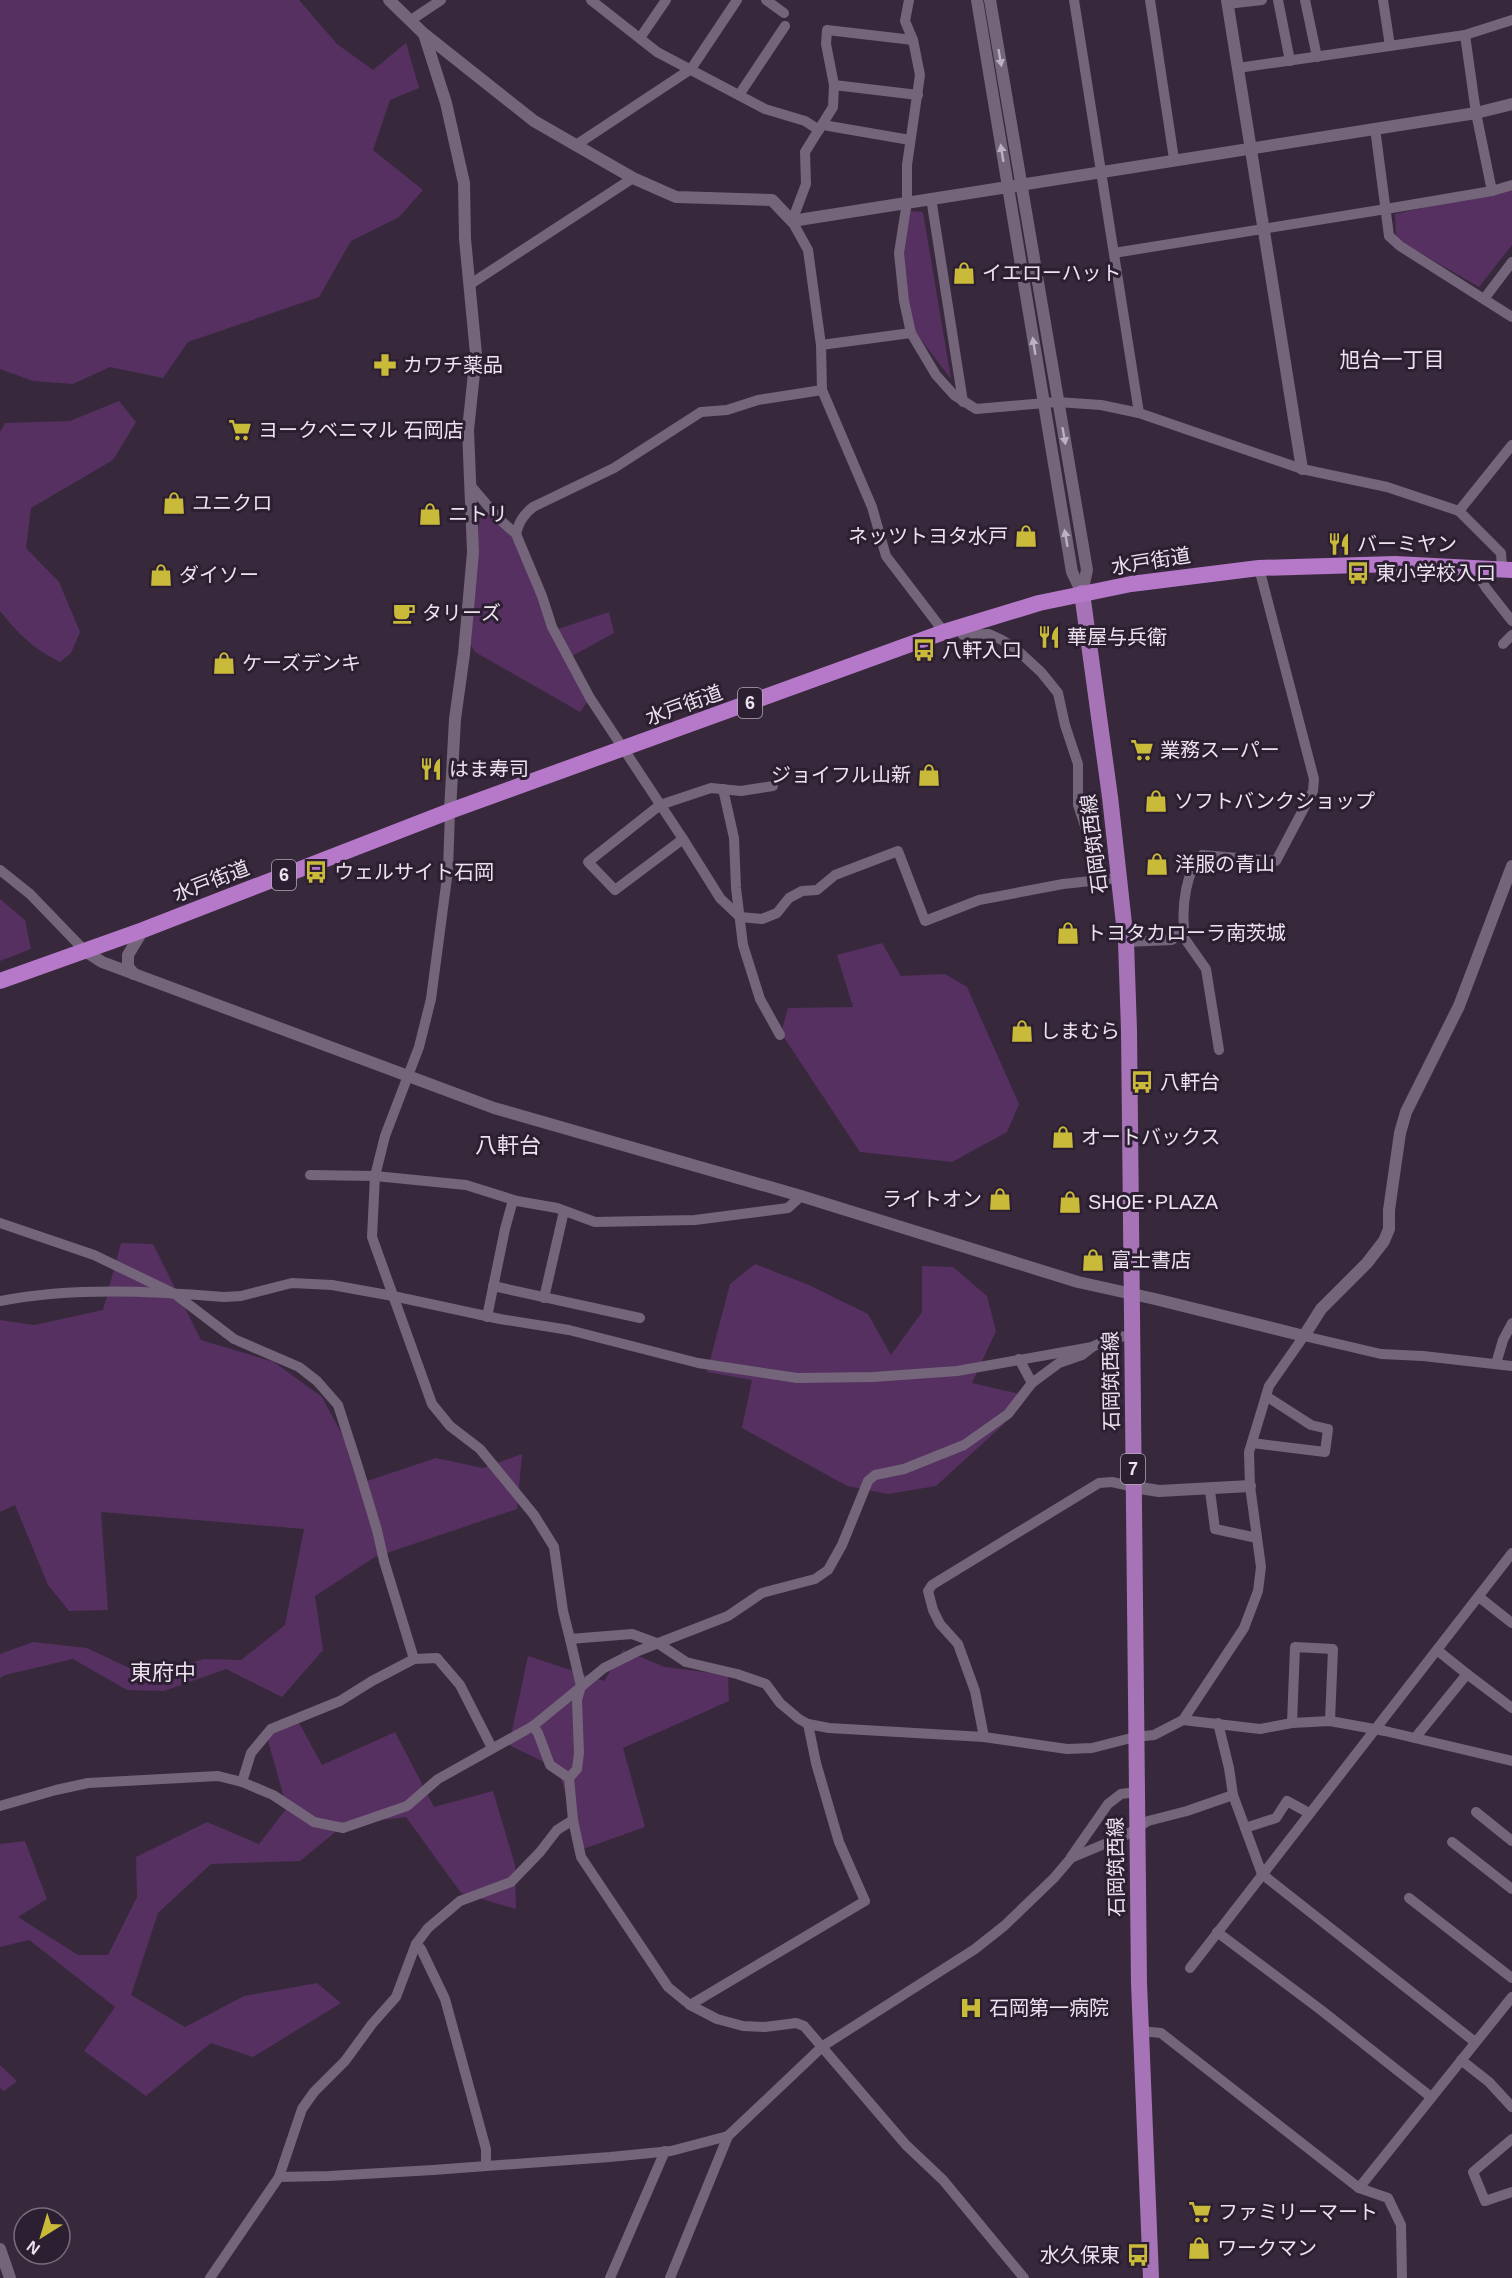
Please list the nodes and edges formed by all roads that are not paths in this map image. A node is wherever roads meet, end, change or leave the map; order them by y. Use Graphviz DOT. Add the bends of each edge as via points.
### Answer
graph roads {
  1 [pos="389,0"];
  2 [pos="441,0"];
  3 [pos="591,0"];
  4 [pos="666,0"];
  5 [pos="736,0"];
  6 [pos="766,0"];
  7 [pos="909,0"];
  8 [pos="977,0"];
  9 [pos="990,0"];
  10 [pos="1074,0"];
  11 [pos="1150,0"];
  12 [pos="1262,0"];
  13 [pos="1278,0"];
  14 [pos="1305,0"];
  15 [pos="1383,0"];
  16 [pos="1227,2"];
  17 [pos="784,13"];
  18 [pos="411,20"];
  19 [pos="1512,21"];
  20 [pos="785,26"];
  21 [pos="423,33"];
  22 [pos="1465,35"];
  23 [pos="640,38"];
  24 [pos="913,40"];
  25 [pos="1390,46"];
  26 [pos="1317,57"];
  27 [pos="1290,61"];
  28 [pos="1238,68"];
  29 [pos="690,69"];
  30 [pos="834,85"];
  31 [pos="739,95"];
  32 [pos="918,95"];
  33 [pos="1512,104"];
  34 [pos="1476,113"];
  35 [pos="821,127"];
  36 [pos="1375,128"];
  37 [pos="910,140"];
  38 [pos="576,145"];
  39 [pos="1251,147"];
  40 [pos="1174,159"];
  41 [pos="1101,171"];
  42 [pos="633,178"];
  43 [pos="1021,184"];
  44 [pos="1008,185"];
  45 [pos="1512,185"];
  46 [pos="1492,191"];
  47 [pos="931,198"];
  48 [pos="908,202"];
  49 [pos="1386,209"];
  50 [pos="792,221"];
  51 [pos="1264,230"];
  52 [pos="1114,253"];
  53 [pos="1512,262"];
  54 [pos="469,285"];
  55 [pos="1484,299"];
  56 [pos="1512,318"];
  57 [pos="911,333"];
  58 [pos="821,345"];
  59 [pos="822,390"];
  60 [pos="963,402"];
  61 [pos="1058,402"];
  62 [pos="1044,403"];
  63 [pos="1139,413"];
  64 [pos="1512,445"];
  65 [pos="1302,469"];
  66 [pos="471,486"];
  67 [pos="1459,511"];
  68 [pos="516,534"];
  69 [pos="1259,568"];
  70 [pos="1500,568"];
  71 [pos="1082,593"];
  72 [pos="1512,621"];
  73 [pos="951,630"];
  74 [pos="1512,635"];
  75 [pos="1503,644"];
  76 [pos="622,750"];
  77 [pos="773,786"];
  78 [pos="723,789"];
  79 [pos="660,805"];
  80 [pos="450,811"];
  81 [pos="683,839"];
  82 [pos="1512,866"];
  83 [pos="0,870"];
  84 [pos="1119,878"];
  85 [pos="1096,880"];
  86 [pos="740,917"];
  87 [pos="143,930"];
  88 [pos="1180,932"];
  89 [pos="1126,942"];
  90 [pos="85,951"];
  91 [pos="135,974"];
  92 [pos="0,981"];
  93 [pos="780,1035"];
  94 [pos="1219,1050"];
  95 [pos="408,1077"];
  96 [pos="310,1175"];
  97 [pos="375,1176"];
  98 [pos="801,1196"];
  99 [pos="513,1200"];
  100 [pos="564,1211"];
  101 [pos="0,1223"];
  102 [pos="493,1286"];
  103 [pos="175,1294"];
  104 [pos="1131,1294"];
  105 [pos="393,1296"];
  106 [pos="544,1298"];
  107 [pos="0,1301"];
  108 [pos="487,1317"];
  109 [pos="640,1318"];
  110 [pos="1512,1323"];
  111 [pos="1304,1336"];
  112 [pos="1131,1337"];
  113 [pos="1092,1347"];
  114 [pos="1019,1359"];
  115 [pos="1496,1364"];
  116 [pos="1512,1366"];
  117 [pos="1032,1383"];
  118 [pos="1266,1396"];
  119 [pos="1252,1443"];
  120 [pos="1250,1486"];
  121 [pos="1134,1487"];
  122 [pos="1210,1491"];
  123 [pos="1257,1538"];
  124 [pos="1512,1554"];
  125 [pos="1479,1597"];
  126 [pos="1512,1623"];
  127 [pos="570,1639"];
  128 [pos="659,1644"];
  129 [pos="1437,1650"];
  130 [pos="414,1659"];
  131 [pos="1467,1674"];
  132 [pos="581,1686"];
  133 [pos="1512,1708"];
  134 [pos="1183,1720"];
  135 [pos="1330,1721"];
  136 [pos="1218,1723"];
  137 [pos="1292,1723"];
  138 [pos="808,1724"];
  139 [pos="533,1726"];
  140 [pos="1374,1729"];
  141 [pos="984,1737"];
  142 [pos="1135,1737"];
  143 [pos="1415,1738"];
  144 [pos="492,1748"];
  145 [pos="1512,1761"];
  146 [pos="569,1778"];
  147 [pos="242,1782"];
  148 [pos="1136,1792"];
  149 [pos="1233,1795"];
  150 [pos="0,1806"];
  151 [pos="1476,1812"];
  152 [pos="1309,1813"];
  153 [pos="573,1820"];
  154 [pos="1245,1828"];
  155 [pos="1136,1829"];
  156 [pos="1512,1841"];
  157 [pos="1452,1842"];
  158 [pos="1071,1858"];
  159 [pos="1263,1874"];
  160 [pos="1512,1889"];
  161 [pos="1409,1898"];
  162 [pos="1217,1932"];
  163 [pos="416,1944"];
  164 [pos="1190,1968"];
  165 [pos="1512,1978"];
  166 [pos="1512,1997"];
  167 [pos="690,2005"];
  168 [pos="1140,2031"];
  169 [pos="1475,2042"];
  170 [pos="823,2046"];
  171 [pos="1461,2060"];
  172 [pos="1431,2097"];
  173 [pos="1512,2105"];
  174 [pos="728,2136"];
  175 [pos="1512,2139"];
  176 [pos="665,2151"];
  177 [pos="486,2166"];
  178 [pos="279,2177"];
  179 [pos="1359,2188"];
  180 [pos="1512,2192"];
  181 [pos="0,2248"];
  182 [pos="10,2278"];
  183 [pos="210,2278"];
  184 [pos="610,2278"];
  185 [pos="670,2278"];
  186 [pos="1024,2278"];
  187 [pos="1151,2278"];
  188 [pos="1402,2278"];
  1 -- 18 [label="street"];
  2 -- 18 [label="street"];
  3 -- 23 [label="street"];
  4 -- 23 [label="street"];
  5 -- 29 [label="street"];
  6 -- 17 [label="street"];
  7 -- 24 [label="street" via="905,21"];
  44 -- 8 [label="street, one-way"];
  9 -- 43 [label="street, one-way"];
  10 -- 41 [label="street"];
  11 -- 40 [label="street"];
  12 -- 16 [label="street"];
  13 -- 27 [label="street"];
  14 -- 26 [label="street"];
  15 -- 25 [label="street"];
  16 -- 28 [label="street"];
  18 -- 21 [label="street"];
  19 -- 22 [label="street"];
  20 -- 31 [label="street"];
  21 -- 38 [label="street" via="534,121"];
  21 -- 54 [label="street" via="446,103 464,183"];
  22 -- 25 [label="street"];
  22 -- 34 [label="street"];
  23 -- 29 [label="street"];
  24 -- 30 [label="street" via="827,30"];
  24 -- 32 [label="street" via="920,75"];
  25 -- 26 [label="street"];
  26 -- 27 [label="street"];
  27 -- 28 [label="street"];
  28 -- 39 [label="street"];
  29 -- 31 [label="street"];
  29 -- 38 [label="street"];
  30 -- 32 [label="street"];
  30 -- 35 [label="street" via="833,107"];
  31 -- 35 [label="street" via="765,109"];
  32 -- 37 [label="street"];
  33 -- 34 [label="street"];
  34 -- 36 [label="street"];
  34 -- 46 [label="street"];
  35 -- 37 [label="street"];
  35 -- 50 [label="street" via="805,153 806,184"];
  36 -- 39 [label="street"];
  36 -- 49 [label="street"];
  37 -- 48 [label="street"];
  38 -- 42 [label="street"];
  39 -- 40 [label="street"];
  39 -- 51 [label="street"];
  40 -- 41 [label="street"];
  41 -- 43 [label="street"];
  41 -- 52 [label="street"];
  42 -- 50 [label="street" via="676,197 772,200"];
  42 -- 54 [label="street"];
  43 -- 44 [label="street"];
  43 -- 61 [label="street"];
  44 -- 47 [label="street"];
  62 -- 44 [label="street, one-way"];
  45 -- 46 [label="street"];
  46 -- 49 [label="street"];
  47 -- 48 [label="street"];
  47 -- 60 [label="street"];
  48 -- 50 [label="street"];
  48 -- 57 [label="street" via="899,253"];
  49 -- 51 [label="street"];
  49 -- 55 [label="street" via="1389,236"];
  50 -- 58 [label="street" via="808,250"];
  51 -- 52 [label="street"];
  51 -- 65 [label="street"];
  52 -- 63 [label="street"];
  53 -- 55 [label="street"];
  54 -- 66 [label="street" via="476,354 468,430"];
  55 -- 56 [label="street"];
  57 -- 58 [label="street"];
  57 -- 60 [label="street" via="936,375"];
  58 -- 59 [label="street"];
  59 -- 68 [label="street" via="701,412 614,468 533,507 525,514"];
  59 -- 73 [label="street" via="873,507 886,556"];
  60 -- 62 [label="street" via="976,409"];
  61 -- 62 [label="street"];
  61 -- 63 [label="street"];
  61 -- 71 [label="street, one-way" via="1087,570"];
  71 -- 62 [label="street, one-way" via="1072,572"];
  63 -- 65 [label="street"];
  64 -- 67 [label="street"];
  65 -- 67 [label="street" via="1387,486"];
  66 -- 68 [label="street"];
  66 -- 80 [label="street" via="472,552"];
  67 -- 70 [label="street" via="1502,553"];
  68 -- 76 [label="street" via="552,627"];
  69 -- 70 [label="highway, 水戸街道 / 6" via="1395,564"];
  69 -- 71 [label="highway, 水戸街道 / 6"];
  69 -- 88 [label="street" via="1314,779 1313,791 1276,861 1202,855 1194,863 1182,910 1184,928"];
  70 -- 72 [label="street" via="1484,583"];
  71 -- 73 [label="highway, 水戸街道 / 6"];
  71 -- 84 [label="main road, 石岡筑西線 / 7"];
  73 -- 76 [label="highway, 水戸街道 / 6"];
  73 -- 85 [label="street" via="963,635 989,634 1016,650 1058,693 1078,764 1078,805"];
  74 -- 75 [label="street"];
  76 -- 79 [label="street"];
  76 -- 80 [label="highway, 水戸街道 / 6"];
  77 -- 78 [label="street" via="741,791"];
  78 -- 79 [label="street" via="711,788"];
  78 -- 86 [label="street" via="734,838"];
  79 -- 81 [label="street"];
  79 -- 81 [label="street" via="588,862 615,890"];
  80 -- 87 [label="highway, 水戸街道 / 6"];
  80 -- 95 [label="street" via="448,870 431,999"];
  81 -- 86 [label="street" via="720,898"];
  82 -- 111 [label="street" via="1460,1006 1406,1112 1384,1241 1321,1309"];
  83 -- 90 [label="street" via="30,894"];
  84 -- 85 [label="street"];
  84 -- 89 [label="main road, 石岡筑西線 / 7"];
  85 -- 86 [label="street" via="979,900 925,921 898,851 835,875 817,890 789,897 777,914 762,920"];
  86 -- 93 [label="street" via="743,945 760,999"];
  87 -- 90 [label="highway, 水戸街道 / 6"];
  87 -- 91 [label="street" via="128,955 128,967"];
  88 -- 89 [label="street" via="1172,940"];
  88 -- 94 [label="street" via="1206,969"];
  89 -- 104 [label="main road, 石岡筑西線 / 7"];
  90 -- 91 [label="street"];
  90 -- 92 [label="highway, 水戸街道 / 6"];
  91 -- 95 [label="street"];
  95 -- 97 [label="street" via="385,1136"];
  95 -- 98 [label="street" via="509,1112"];
  96 -- 97 [label="street"];
  97 -- 99 [label="street" via="466,1185"];
  97 -- 105 [label="street" via="372,1237"];
  98 -- 100 [label="street" via="788,1208 695,1220 595,1222"];
  98 -- 104 [label="street" via="1078,1282"];
  99 -- 100 [label="street"];
  99 -- 102 [label="street"];
  100 -- 106 [label="street"];
  101 -- 103 [label="street" via="94,1255"];
  102 -- 106 [label="street"];
  102 -- 108 [label="street"];
  103 -- 105 [label="street" via="224,1298 292,1283 333,1285"];
  103 -- 107 [label="street" via="113,1292"];
  103 -- 130 [label="street" via="234,1339 299,1367 338,1405"];
  104 -- 111 [label="street"];
  104 -- 112 [label="main road, 石岡筑西線 / 7"];
  105 -- 108 [label="street"];
  105 -- 127 [label="street" via="432,1404 450,1426 480,1449 534,1515 554,1547"];
  106 -- 109 [label="street"];
  108 -- 114 [label="street" via="569,1330 698,1363 797,1378 957,1371"];
  110 -- 115 [label="street"];
  111 -- 115 [label="street" via="1381,1354"];
  111 -- 118 [label="street"];
  112 -- 113 [label="street" via="1115,1336"];
  112 -- 121 [label="main road, 石岡筑西線 / 7"];
  113 -- 114 [label="street"];
  113 -- 117 [label="street" via="1082,1355 1059,1362"];
  114 -- 117 [label="street"];
  115 -- 116 [label="street"];
  117 -- 128 [label="street" via="1008,1414 964,1445 904,1469 874,1475 828,1570 815,1579 762,1593 728,1616"];
  118 -- 119 [label="street"];
  118 -- 119 [label="street" via="1311,1425 1328,1429 1325,1452"];
  119 -- 120 [label="street"];
  120 -- 121 [label="street" via="1159,1491"];
  120 -- 123 [label="street"];
  121 -- 141 [label="street" via="1099,1483 928,1591 940,1624 958,1644 975,1690"];
  121 -- 142 [label="main road, 石岡筑西線 / 7"];
  122 -- 123 [label="street" via="1215,1529"];
  123 -- 134 [label="street" via="1262,1567 1249,1616"];
  124 -- 125 [label="street"];
  125 -- 126 [label="street"];
  125 -- 129 [label="street"];
  127 -- 128 [label="street" via="632,1634"];
  127 -- 132 [label="street"];
  128 -- 132 [label="street" via="604,1668"];
  128 -- 138 [label="street" via="686,1662 766,1684 780,1703"];
  129 -- 131 [label="street"];
  129 -- 140 [label="street"];
  130 -- 144 [label="street" via="437,1658 460,1685"];
  130 -- 147 [label="street" via="340,1701 271,1729 251,1753"];
  131 -- 133 [label="street"];
  131 -- 143 [label="street"];
  132 -- 139 [label="street"];
  132 -- 146 [label="street" via="577,1700 577,1769"];
  134 -- 136 [label="street"];
  134 -- 142 [label="street" via="1154,1735"];
  135 -- 137 [label="street"];
  135 -- 137 [label="street" via="1333,1649 1295,1647"];
  135 -- 140 [label="street"];
  136 -- 137 [label="street" via="1260,1729"];
  136 -- 149 [label="street"];
  138 -- 141 [label="street"];
  138 -- 167 [label="street" via="839,1842 865,1901"];
  139 -- 144 [label="street"];
  139 -- 146 [label="street" via="550,1765"];
  140 -- 143 [label="street"];
  140 -- 152 [label="street"];
  141 -- 142 [label="street" via="1067,1749 1092,1748"];
  142 -- 148 [label="main road, 石岡筑西線 / 7"];
  143 -- 145 [label="street"];
  144 -- 147 [label="street" via="438,1779 407,1806 343,1828 314,1822 273,1795"];
  146 -- 153 [label="street"];
  147 -- 150 [label="street" via="218,1776 88,1783"];
  148 -- 155 [label="main road, 石岡筑西線 / 7"];
  148 -- 158 [label="street" via="1121,1794 1108,1804"];
  149 -- 154 [label="street"];
  149 -- 155 [label="street" via="1148,1821"];
  151 -- 156 [label="street"];
  152 -- 154 [label="street" via="1287,1801 1276,1818"];
  152 -- 159 [label="street"];
  153 -- 163 [label="street" via="557,1830 511,1882 460,1901 428,1928"];
  153 -- 167 [label="street" via="581,1857 662,1980"];
  154 -- 159 [label="street"];
  155 -- 158 [label="street"];
  155 -- 168 [label="main road, 石岡筑西線 / 7"];
  157 -- 160 [label="street"];
  158 -- 170 [label="street" via="1004,1926 975,1949"];
  159 -- 162 [label="street"];
  159 -- 169 [label="street"];
  161 -- 165 [label="street"];
  162 -- 164 [label="street"];
  162 -- 172 [label="street"];
  163 -- 177 [label="street" via="445,1999 486,2149"];
  163 -- 178 [label="street" via="396,1997 302,2109"];
  166 -- 169 [label="street"];
  167 -- 170 [label="street" via="717,2019 744,2026 796,2023"];
  168 -- 179 [label="street" via="1161,2033"];
  168 -- 187 [label="main road, 石岡筑西線 / 7"];
  169 -- 171 [label="street"];
  170 -- 174 [label="street"];
  170 -- 186 [label="street" via="906,2145 944,2180"];
  171 -- 172 [label="street"];
  171 -- 173 [label="street"];
  172 -- 179 [label="street"];
  174 -- 176 [label="street"];
  174 -- 185 [label="street"];
  175 -- 180 [label="street" via="1473,2172 1485,2201"];
  176 -- 177 [label="street"];
  176 -- 184 [label="street"];
  177 -- 178 [label="street"];
  178 -- 183 [label="street"];
  179 -- 188 [label="street" via="1388,2198 1401,2225"];
  181 -- 182 [label="street"];
}
